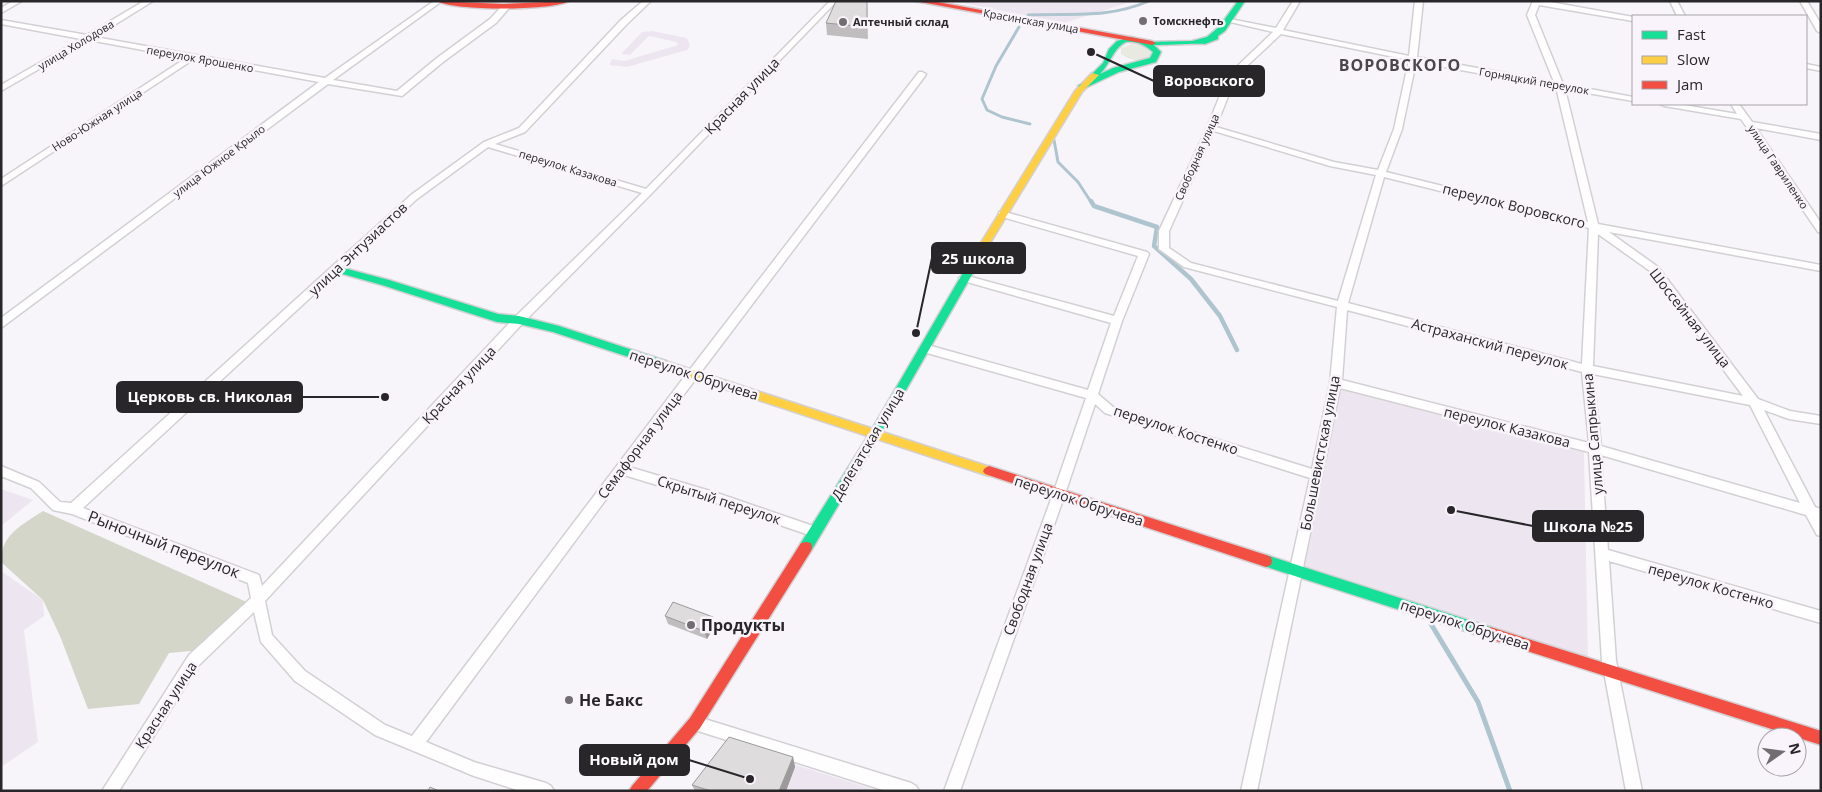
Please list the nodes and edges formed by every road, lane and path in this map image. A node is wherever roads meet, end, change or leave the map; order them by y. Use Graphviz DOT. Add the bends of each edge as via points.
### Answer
graph roads {
  1 [pos="19,1"];
  2 [pos="150,1"];
  3 [pos="439,1"];
  4 [pos="566,1"];
  5 [pos="648,1"];
  6 [pos="834,1"];
  7 [pos="918,1"];
  8 [pos="1242,1"];
  9 [pos="1297,1"];
  10 [pos="1419,1"];
  11 [pos="1537,1"];
  12 [pos="1673,1"];
  13 [pos="1803,1"];
  14 [pos="533,4"];
  15 [pos="505,8"];
  16 [pos="1,11"];
  17 [pos="1680,15"];
  18 [pos="1632,19"];
  19 [pos="1230,21"];
  20 [pos="1,22"];
  21 [pos="1085,31"];
  22 [pos="1821,31"];
  23 [pos="1278,32"];
  24 [pos="1215,37"];
  25 [pos="87,38"];
  26 [pos="1138,41"];
  27 [pos="1112,51"];
  28 [pos="192,57"];
  29 [pos="1413,59"];
  30 [pos="1146,62"];
  31 [pos="1807,66"];
  32 [pos="1821,69"];
  33 [pos="922,74"];
  34 [pos="326,81"];
  35 [pos="1082,86"];
  36 [pos="1560,86"];
  37 [pos="1,89"];
  38 [pos="1632,98"];
  39 [pos="1669,105"];
  40 [pos="1736,105"];
  41 [pos="1746,121"];
  42 [pos="1211,128"];
  43 [pos="1821,137"];
  44 [pos="487,144"];
  45 [pos="1381,173"];
  46 [pos="1,183"];
  47 [pos="648,192"];
  48 [pos="1002,214"];
  49 [pos="1594,226"];
  50 [pos="1821,230"];
  51 [pos="1164,249"];
  52 [pos="1821,268"];
  53 [pos="336,269"];
  54 [pos="964,278"];
  55 [pos="1342,305"];
  56 [pos="519,320"];
  57 [pos="1117,321"];
  58 [pos="1,324"];
  59 [pos="924,348"];
  60 [pos="1587,369"];
  61 [pos="692,375"];
  62 [pos="1336,383"];
  63 [pos="1093,396"];
  64 [pos="1754,402"];
  65 [pos="1821,420"];
  66 [pos="875,434"];
  67 [pos="1595,449"];
  68 [pos="622,470"];
  69 [pos="1,472"];
  70 [pos="1316,474"];
  71 [pos="1059,494"];
  72 [pos="73,509"];
  73 [pos="1816,513"];
  74 [pos="1821,531"];
  75 [pos="816,532"];
  76 [pos="1602,554"];
  77 [pos="1296,571"];
  78 [pos="258,600"];
  79 [pos="1821,617"];
  80 [pos="1611,672"];
  81 [pos="694,723"];
  82 [pos="1821,738"];
  83 [pos="414,745"];
  84 [pos="110,791"];
  85 [pos="546,791"];
  86 [pos="637,791"];
  87 [pos="911,791"];
  88 [pos="952,791"];
  89 [pos="1249,791"];
  90 [pos="1634,791"];
  1 -- 16 [label="street"];
  2 -- 25 [label="street, улица Холодова"];
  3 -- 15 [label="main road"];
  3 -- 34 [label="street, улица Южное Крыло"];
  4 -- 14 [label="main road"];
  5 -- 44 [label="street, улица Энтузиастов" via="522,130"];
  6 -- 47 [label="street, Красная улица"];
  7 -- 21 [label="main road, Красинская улица"];
  8 -- 19 [label="main road"];
  9 -- 23 [label="street, Свободная улица"];
  10 -- 29 [label="street, Большевистская улица"];
  11 -- 18 [label="street"];
  11 -- 36 [label="street" via="1531,15"];
  12 -- 17 [label="street"];
  13 -- 22 [label="street"];
  14 -- 15 [label="main road"];
  15 -- 34 [label="street, переулок Ярошенко" via="493,21 399,94"];
  19 -- 23 [label="street, Горняцкий переулок"];
  19 -- 24 [label="main road"];
  20 -- 25 [label="street, переулок Ярошенко"];
  21 -- 26 [label="main road, Красинская улица"];
  21 -- 27 [label="main road" via="1103,39"];
  23 -- 29 [label="street, Горняцкий переулок"];
  23 -- 42 [label="street, Свободная улица" via="1232,75"];
  24 -- 26 [label="main road" via="1181,44"];
  24 -- 30 [label="main road"];
  25 -- 28 [label="street, переулок Ярошенко"];
  25 -- 37 [label="street, улица Холодова"];
  26 -- 27 [label="main road" via="1121,42"];
  26 -- 30 [label="main road" via="1157,52 1156,57"];
  27 -- 30 [label="main road" via="1126,61"];
  27 -- 35 [label="main road, Делегатская улица" via="1106,64"];
  28 -- 34 [label="street, переулок Ярошенко"];
  28 -- 46 [label="street, Ново-Южная улица"];
  29 -- 36 [label="street, Горняцкий переулок"];
  29 -- 45 [label="street, Большевистская улица" via="1398,128"];
  30 -- 35 [label="main road" via="1116,70"];
  31 -- 32 [label="street"];
  33 -- 61 [label="street, Семафорная улица"];
  34 -- 58 [label="street, улица Южное Крыло"];
  35 -- 48 [label="main road, Делегатская улица"];
  36 -- 38 [label="street, Горняцкий переулок"];
  36 -- 49 [label="street"];
  39 -- 41 [label="street"];
  40 -- 41 [label="street, улица Гавриленко"];
  41 -- 43 [label="street"];
  41 -- 50 [label="street, улица Гавриленко"];
  42 -- 45 [label="street, переулок Воровского" via="1333,164"];
  42 -- 51 [label="street, Свободная улица" via="1164,231"];
  44 -- 47 [label="street, переулок Казакова"];
  44 -- 53 [label="street, улица Энтузиастов" via="414,197"];
  45 -- 49 [label="street, переулок Воровского"];
  45 -- 55 [label="street, Большевистская улица"];
  47 -- 56 [label="street, Красная улица"];
  48 -- 54 [label="main road, Делегатская улица"];
  48 -- 57 [label="street, Свободная улица" via="1144,254"];
  49 -- 52 [label="street, переулок Воровского"];
  49 -- 60 [label="street, улица Сапрыкина"];
  49 -- 64 [label="street, Шоссейная улица" via="1654,269"];
  51 -- 55 [label="street, Астраханский переулок" via="1188,264"];
  53 -- 56 [label="main road, переулок Обручева" via="497,318"];
  53 -- 72 [label="street, улица Энтузиастов"];
  54 -- 57 [label="street"];
  54 -- 59 [label="main road, Делегатская улица"];
  55 -- 60 [label="street, Астраханский переулок"];
  55 -- 62 [label="street, Большевистская улица"];
  56 -- 61 [label="main road, переулок Обручева"];
  56 -- 78 [label="street, Красная улица"];
  57 -- 63 [label="street, Свободная улица"];
  59 -- 63 [label="street, переулок Костенко"];
  59 -- 66 [label="main road, Делегатская улица"];
  60 -- 64 [label="street, Астраханский переулок"];
  60 -- 67 [label="street, улица Сапрыкина"];
  61 -- 66 [label="main road, переулок Обручева"];
  61 -- 68 [label="street, Семафорная улица"];
  62 -- 67 [label="street, переулок Казакова"];
  62 -- 70 [label="street, Большевистская улица"];
  63 -- 70 [label="street, переулок Костенко" via="1109,410"];
  63 -- 71 [label="street, Свободная улица"];
  64 -- 65 [label="street, Астраханский переулок" via="1789,415"];
  64 -- 73 [label="street, Шоссейная улица"];
  66 -- 71 [label="main road, переулок Обручева"];
  66 -- 75 [label="main road, Делегатская улица"];
  67 -- 73 [label="street, переулок Казакова"];
  67 -- 76 [label="street, улица Сапрыкина"];
  68 -- 75 [label="street, Скрытый переулок"];
  68 -- 83 [label="street, Семафорная улица"];
  69 -- 72 [label="street, Рыночный переулок" via="35,485 57,506"];
  70 -- 77 [label="street, Большевистская улица"];
  71 -- 77 [label="main road, переулок Обручева"];
  71 -- 88 [label="street, Свободная улица"];
  72 -- 78 [label="street, Рыночный переулок" via="254,580"];
  73 -- 74 [label="street, Шоссейная улица"];
  75 -- 81 [label="main road, Делегатская улица"];
  76 -- 79 [label="street, переулок Костенко"];
  76 -- 80 [label="street, улица Сапрыкина"];
  77 -- 80 [label="main road, переулок Обручева"];
  77 -- 89 [label="street, Большевистская улица"];
  78 -- 83 [label="street, Рыночный переулок" via="266,638 300,676 380,730"];
  78 -- 84 [label="street, Красная улица" via="194,660"];
  80 -- 82 [label="main road, переулок Обручева"];
  80 -- 90 [label="street, улица Сапрыкина"];
  81 -- 86 [label="main road, Делегатская улица"];
  81 -- 87 [label="street"];
  83 -- 85 [label="street, Рыночный переулок" via="474,769"];
}
